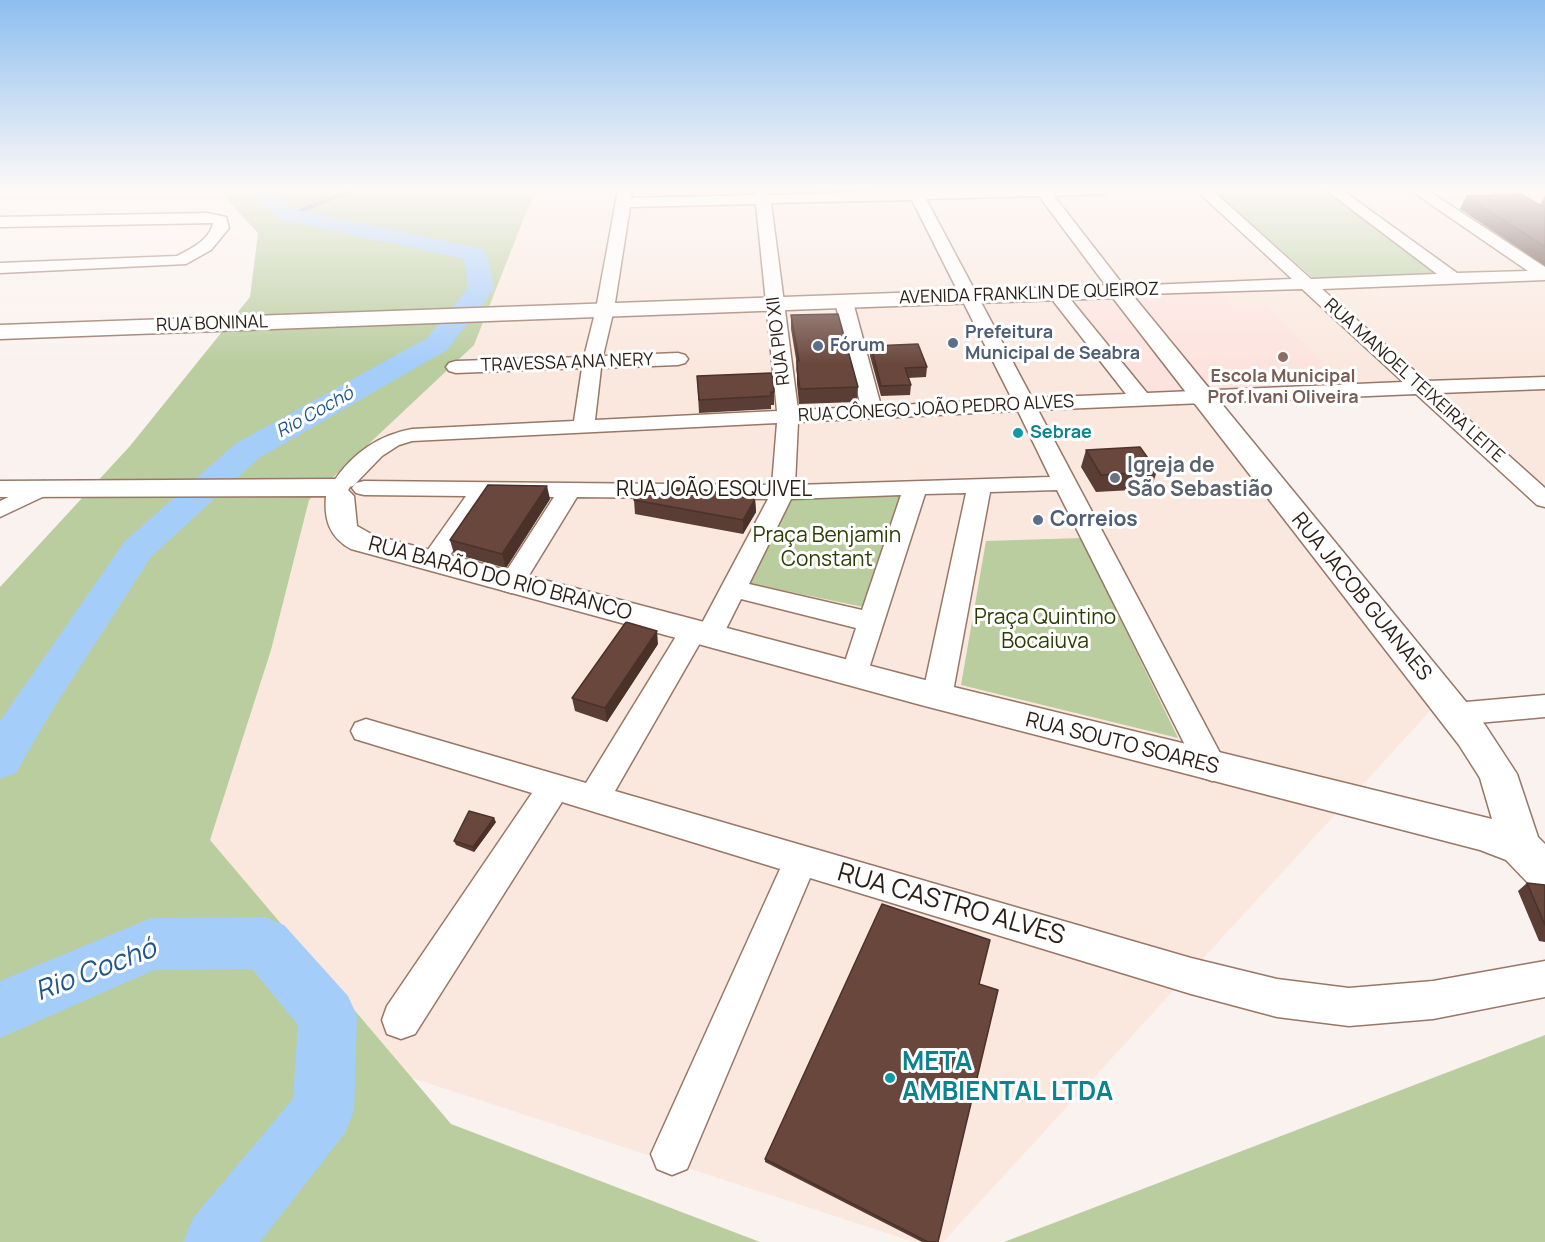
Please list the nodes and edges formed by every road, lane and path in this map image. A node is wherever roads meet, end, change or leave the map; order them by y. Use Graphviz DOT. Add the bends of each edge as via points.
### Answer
graph roads {
  1 [pos="203,248"];
  2 [pos="615,248"];
  3 [pos="768,248"];
  4 [pos="944,248"];
  5 [pos="1086,248"];
  6 [pos="1267,248"];
  7 [pos="1412,248"];
  8 [pos="1505,248"];
  9 [pos="0,268"];
  10 [pos="1545,274"];
  11 [pos="1453,278"];
  12 [pos="1307,284"];
  13 [pos="1119,291"];
  14 [pos="1056,293"];
  15 [pos="970,296"];
  16 [pos="844,302"];
  17 [pos="774,304"];
  18 [pos="605,309"];
  19 [pos="513,313"];
  20 [pos="0,332"];
  21 [pos="678,359"];
  22 [pos="592,363"];
  23 [pos="456,368"];
  24 [pos="1545,383"];
  25 [pos="1420,387"];
  26 [pos="1201,396"];
  27 [pos="1141,399"];
  28 [pos="1026,405"];
  29 [pos="873,413"];
  30 [pos="788,416"];
  31 [pos="584,426"];
  32 [pos="1064,483"];
  33 [pos="979,487"];
  34 [pos="52,488"];
  35 [pos="340,488"];
  36 [pos="0,489"];
  37 [pos="483,489"];
  38 [pos="915,489"];
  39 [pos="570,490"];
  40 [pos="783,492"];
  41 [pos="1545,500"];
  42 [pos="0,510"];
  43 [pos="433,561"];
  44 [pos="511,584"];
  45 [pos="734,589"];
  46 [pos="872,622"];
  47 [pos="701,634"];
  48 [pos="855,674"];
  49 [pos="937,697"];
  50 [pos="1545,706"];
  51 [pos="1455,714"];
  52 [pos="366,731"];
  53 [pos="1212,768"];
  54 [pos="553,789"];
  55 [pos="1508,799"];
  56 [pos="593,800"];
  57 [pos="1483,833"];
  58 [pos="800,861"];
  59 [pos="1538,864"];
  60 [pos="1545,979"];
  61 [pos="401,1020"];
  62 [pos="672,1154"];
  1 -- 9 [label="street" via="180,261"];
  2 -- 18 [label="street"];
  3 -- 17 [label="street, RUA PIO XII"];
  4 -- 15 [label="street"];
  5 -- 13 [label="street, RUA JACOB GUANAES"];
  6 -- 12 [label="street, RUA MANOEL TEIXEIRA LEITE"];
  7 -- 11 [label="street"];
  8 -- 10 [label="street"];
  10 -- 11 [label="street, AVENIDA FRANKLIN DE QUEIROZ"];
  11 -- 12 [label="street, AVENIDA FRANKLIN DE QUEIROZ"];
  12 -- 13 [label="street, AVENIDA FRANKLIN DE QUEIROZ"];
  12 -- 25 [label="street, RUA MANOEL TEIXEIRA LEITE"];
  13 -- 14 [label="main road, AVENIDA FRANKLIN DE QUEIROZ"];
  13 -- 26 [label="main road, RUA JACOB GUANAES"];
  14 -- 15 [label="main road, AVENIDA FRANKLIN DE QUEIROZ"];
  14 -- 27 [label="street"];
  15 -- 16 [label="main road, AVENIDA FRANKLIN DE QUEIROZ"];
  15 -- 28 [label="street"];
  16 -- 17 [label="main road, AVENIDA FRANKLIN DE QUEIROZ"];
  16 -- 29 [label="street"];
  17 -- 18 [label="main road, AVENIDA FRANKLIN DE QUEIROZ"];
  17 -- 30 [label="street, RUA PIO XII"];
  18 -- 19 [label="main road, AVENIDA FRANKLIN DE QUEIROZ"];
  18 -- 22 [label="street"];
  19 -- 20 [label="main road, RUA BONINAL"];
  21 -- 22 [label="street, TRAVESSA ANA NERY"];
  22 -- 23 [label="street, TRAVESSA ANA NERY"];
  22 -- 31 [label="street"];
  24 -- 25 [label="street, RUA CÔNEGO JOÃO PEDRO ALVES"];
  25 -- 26 [label="street, RUA CÔNEGO JOÃO PEDRO ALVES"];
  25 -- 41 [label="street, RUA MANOEL TEIXEIRA LEITE"];
  26 -- 27 [label="street, RUA CÔNEGO JOÃO PEDRO ALVES"];
  26 -- 51 [label="main road, RUA JACOB GUANAES"];
  27 -- 28 [label="street, RUA CÔNEGO JOÃO PEDRO ALVES"];
  28 -- 29 [label="street, RUA CÔNEGO JOÃO PEDRO ALVES"];
  28 -- 32 [label="street"];
  29 -- 30 [label="street, RUA CÔNEGO JOÃO PEDRO ALVES"];
  30 -- 31 [label="street, RUA CÔNEGO JOÃO PEDRO ALVES"];
  30 -- 40 [label="street, RUA PIO XII"];
  31 -- 35 [label="street, RUA CÔNEGO JOÃO PEDRO ALVES" via="400,436 378,447"];
  32 -- 33 [label="street, RUA JOÃO ESQUIVEL"];
  32 -- 53 [label="street"];
  33 -- 38 [label="street, RUA JOÃO ESQUIVEL"];
  33 -- 49 [label="street"];
  34 -- 35 [label="main road"];
  34 -- 36 [label="main road"];
  34 -- 42 [label="street"];
  35 -- 37 [label="street, RUA JOÃO ESQUIVEL"];
  35 -- 43 [label="main road, RUA BARÃO DO RIO BRANCO" via="340,520 350,537"];
  37 -- 39 [label="street, RUA JOÃO ESQUIVEL"];
  37 -- 43 [label="street"];
  38 -- 40 [label="street, RUA JOÃO ESQUIVEL"];
  38 -- 46 [label="street"];
  39 -- 40 [label="street, RUA JOÃO ESQUIVEL"];
  39 -- 44 [label="street"];
  40 -- 45 [label="street"];
  43 -- 44 [label="main road, RUA BARÃO DO RIO BRANCO"];
  44 -- 47 [label="main road, RUA BARÃO DO RIO BRANCO"];
  45 -- 46 [label="street"];
  45 -- 47 [label="street"];
  46 -- 48 [label="street"];
  47 -- 48 [label="main road, RUA SOUTO SOARES"];
  47 -- 56 [label="street"];
  48 -- 49 [label="main road, RUA SOUTO SOARES"];
  49 -- 53 [label="main road, RUA SOUTO SOARES"];
  50 -- 51 [label="street"];
  51 -- 55 [label="main road, RUA JACOB GUANAES" via="1498,774"];
  52 -- 54 [label="street, RUA CASTRO ALVES"];
  53 -- 57 [label="main road, RUA SOUTO SOARES"];
  54 -- 56 [label="street, RUA CASTRO ALVES"];
  54 -- 61 [label="street"];
  55 -- 57 [label="main road" via="1498,820"];
  55 -- 59 [label="main road, RUA JACOB GUANAES"];
  56 -- 58 [label="street, RUA CASTRO ALVES"];
  57 -- 59 [label="main road, RUA SOUTO SOARES"];
  58 -- 60 [label="street, RUA CASTRO ALVES" via="1277,998 1349,1007 1433,1000"];
  58 -- 62 [label="street"];
}
